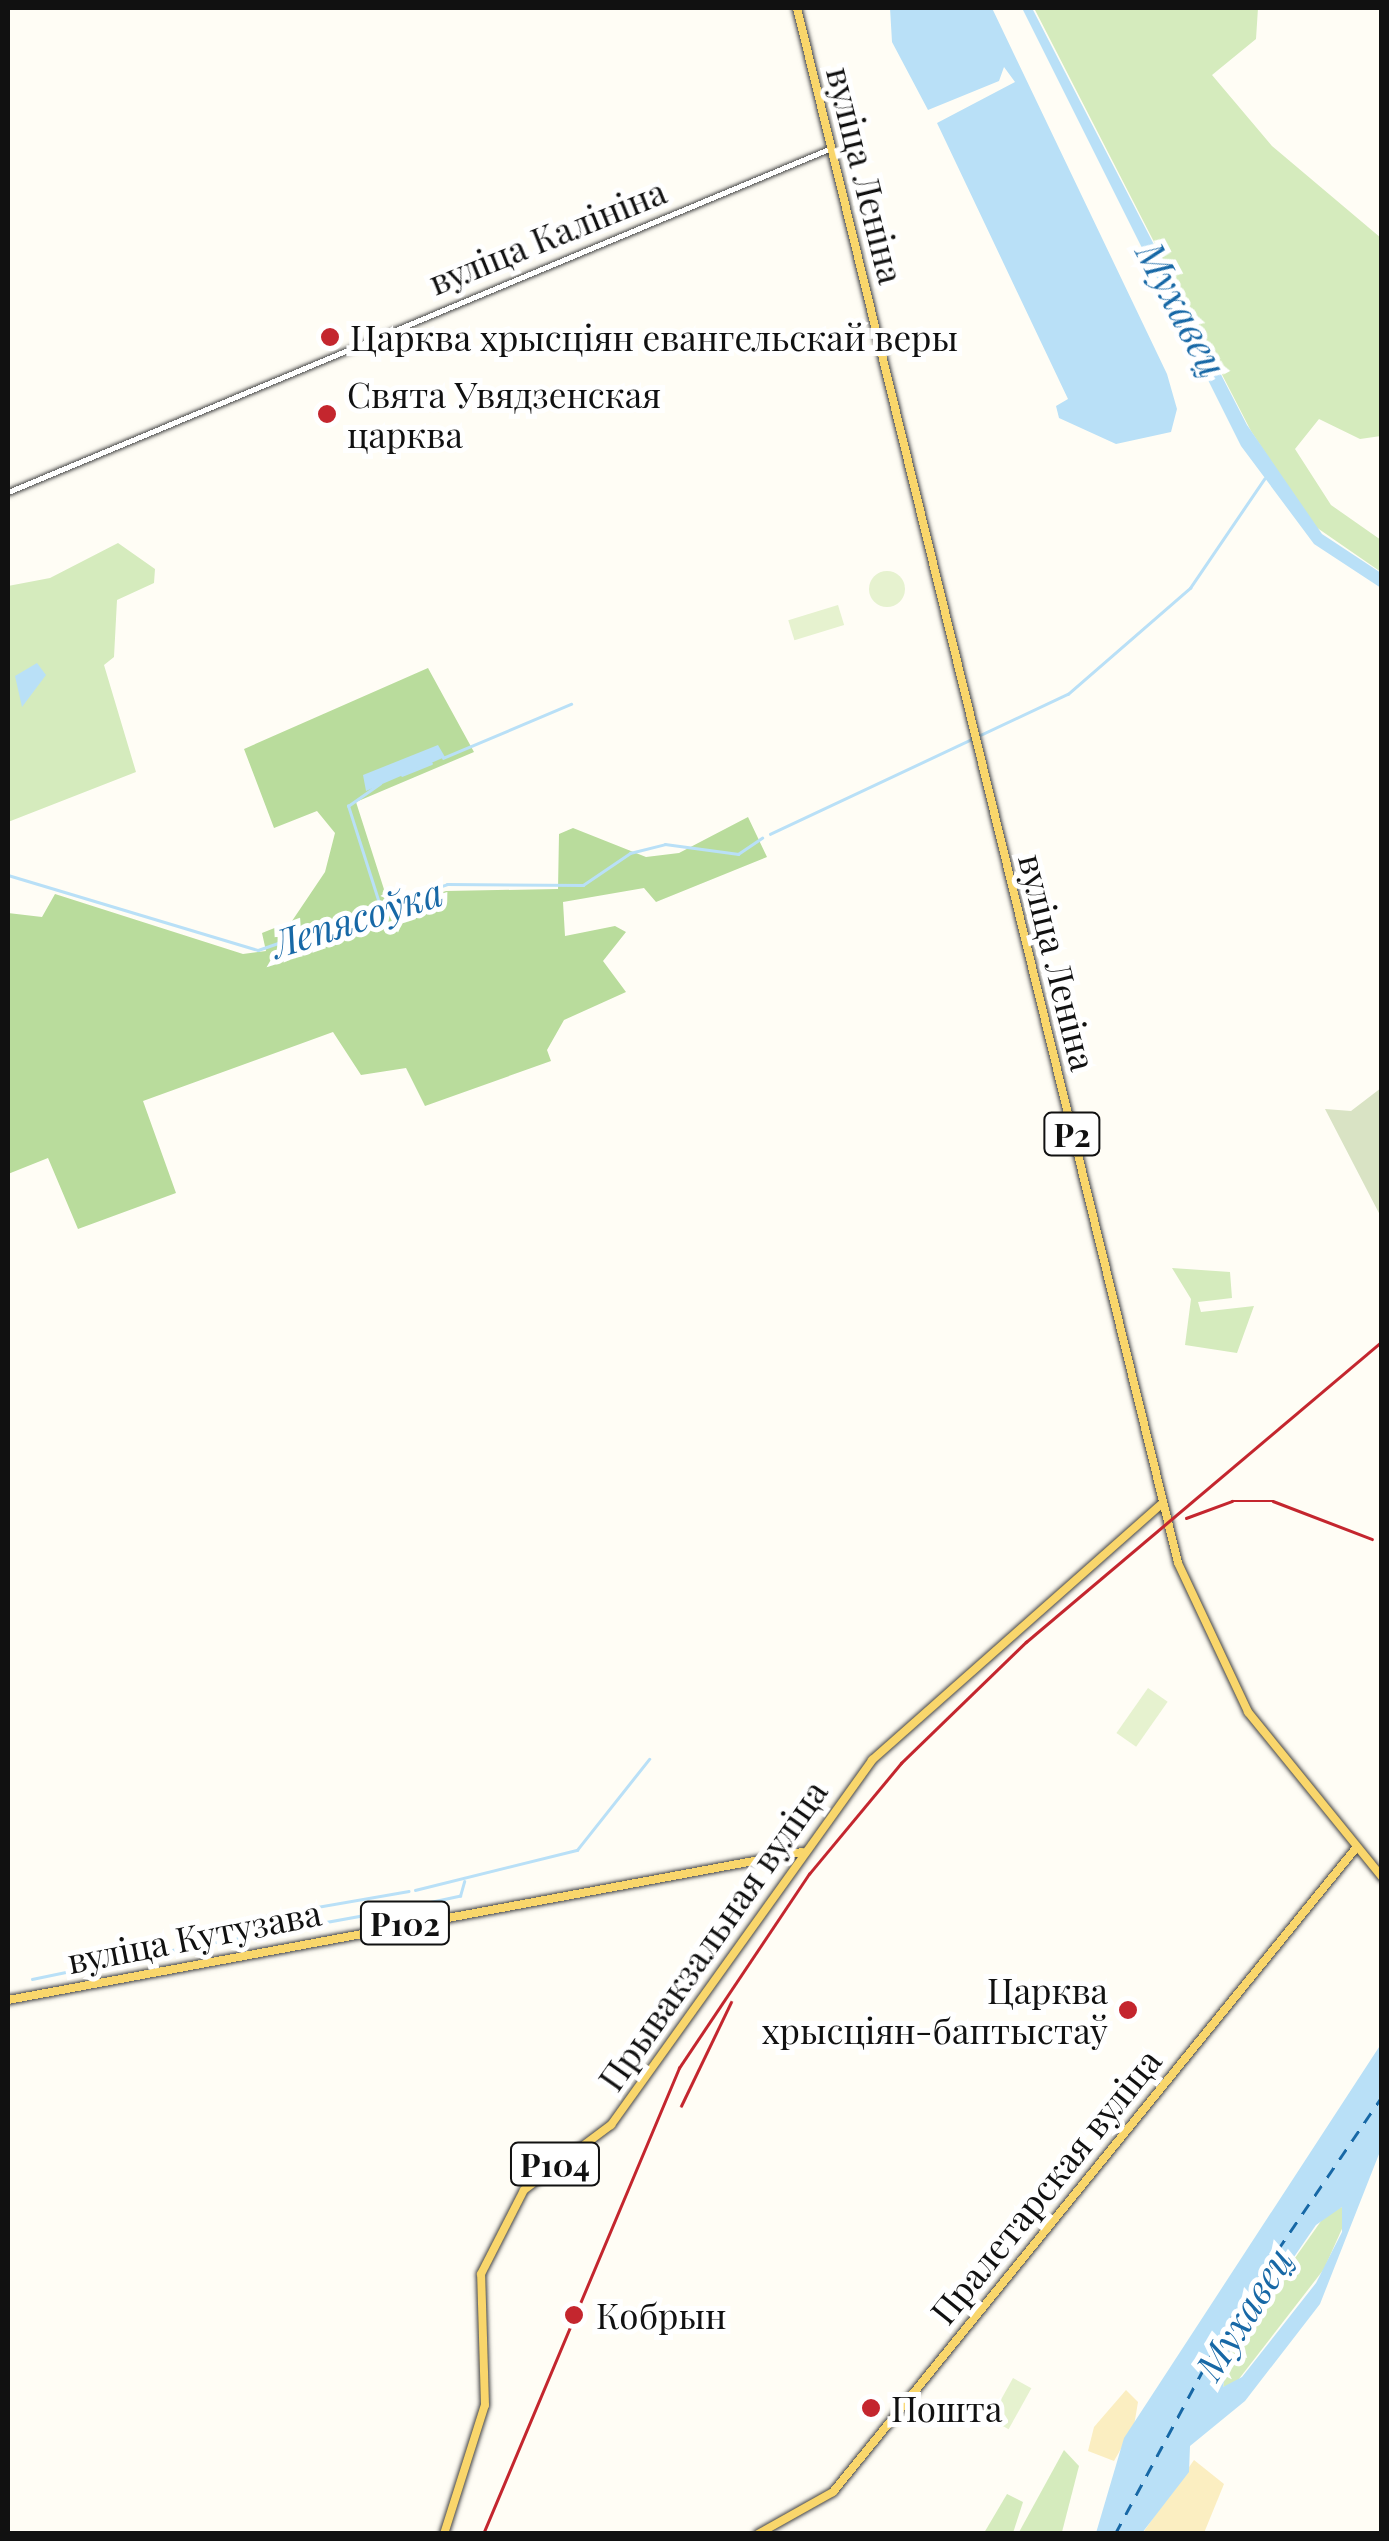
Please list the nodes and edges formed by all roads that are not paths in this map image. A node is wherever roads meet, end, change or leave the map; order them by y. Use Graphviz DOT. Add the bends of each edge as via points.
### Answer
graph roads {
  1 [pos="797,8"];
  2 [pos="827,130"];
  3 [pos="831,148"];
  4 [pos="812,155"];
  5 [pos="835,165"];
  6 [pos="8,492"];
  7 [pos="1162,1503"];
  8 [pos="1356,1848"];
  9 [pos="802,1852"];
  10 [pos="1382,1876"];
  11 [pos="8,2000"];
  12 [pos="444,2534"];
  13 [pos="758,2534"];
  1 -- 2 [label="main road, вуліца Леніна / Р2"];
  2 -- 3 [label="main road, вуліца Леніна / Р2"];
  2 -- 4 [label="street"];
  3 -- 4 [label="street, вуліца Калініна"];
  3 -- 5 [label="main road, вуліца Леніна / Р2"];
  4 -- 5 [label="street"];
  4 -- 6 [label="street, вуліца Калініна"];
  5 -- 7 [label="main road, вуліца Леніна / Р2"];
  7 -- 8 [label="main road, вуліца Леніна / Р2" via="1178,1564 1237,1693"];
  7 -- 9 [label="main road, Прывакзальная вуліца / Р104" via="872,1760"];
  8 -- 10 [label="main road, вуліца Леніна / Р2"];
  8 -- 13 [label="main road, Пралетарская вуліца" via="833,2492"];
  9 -- 11 [label="main road, вуліца Кутузава / Р102"];
  9 -- 12 [label="main road, Прывакзальная вуліца / Р104" via="612,2124 532,2182 495,2236 480,2287 483,2418"];
}
